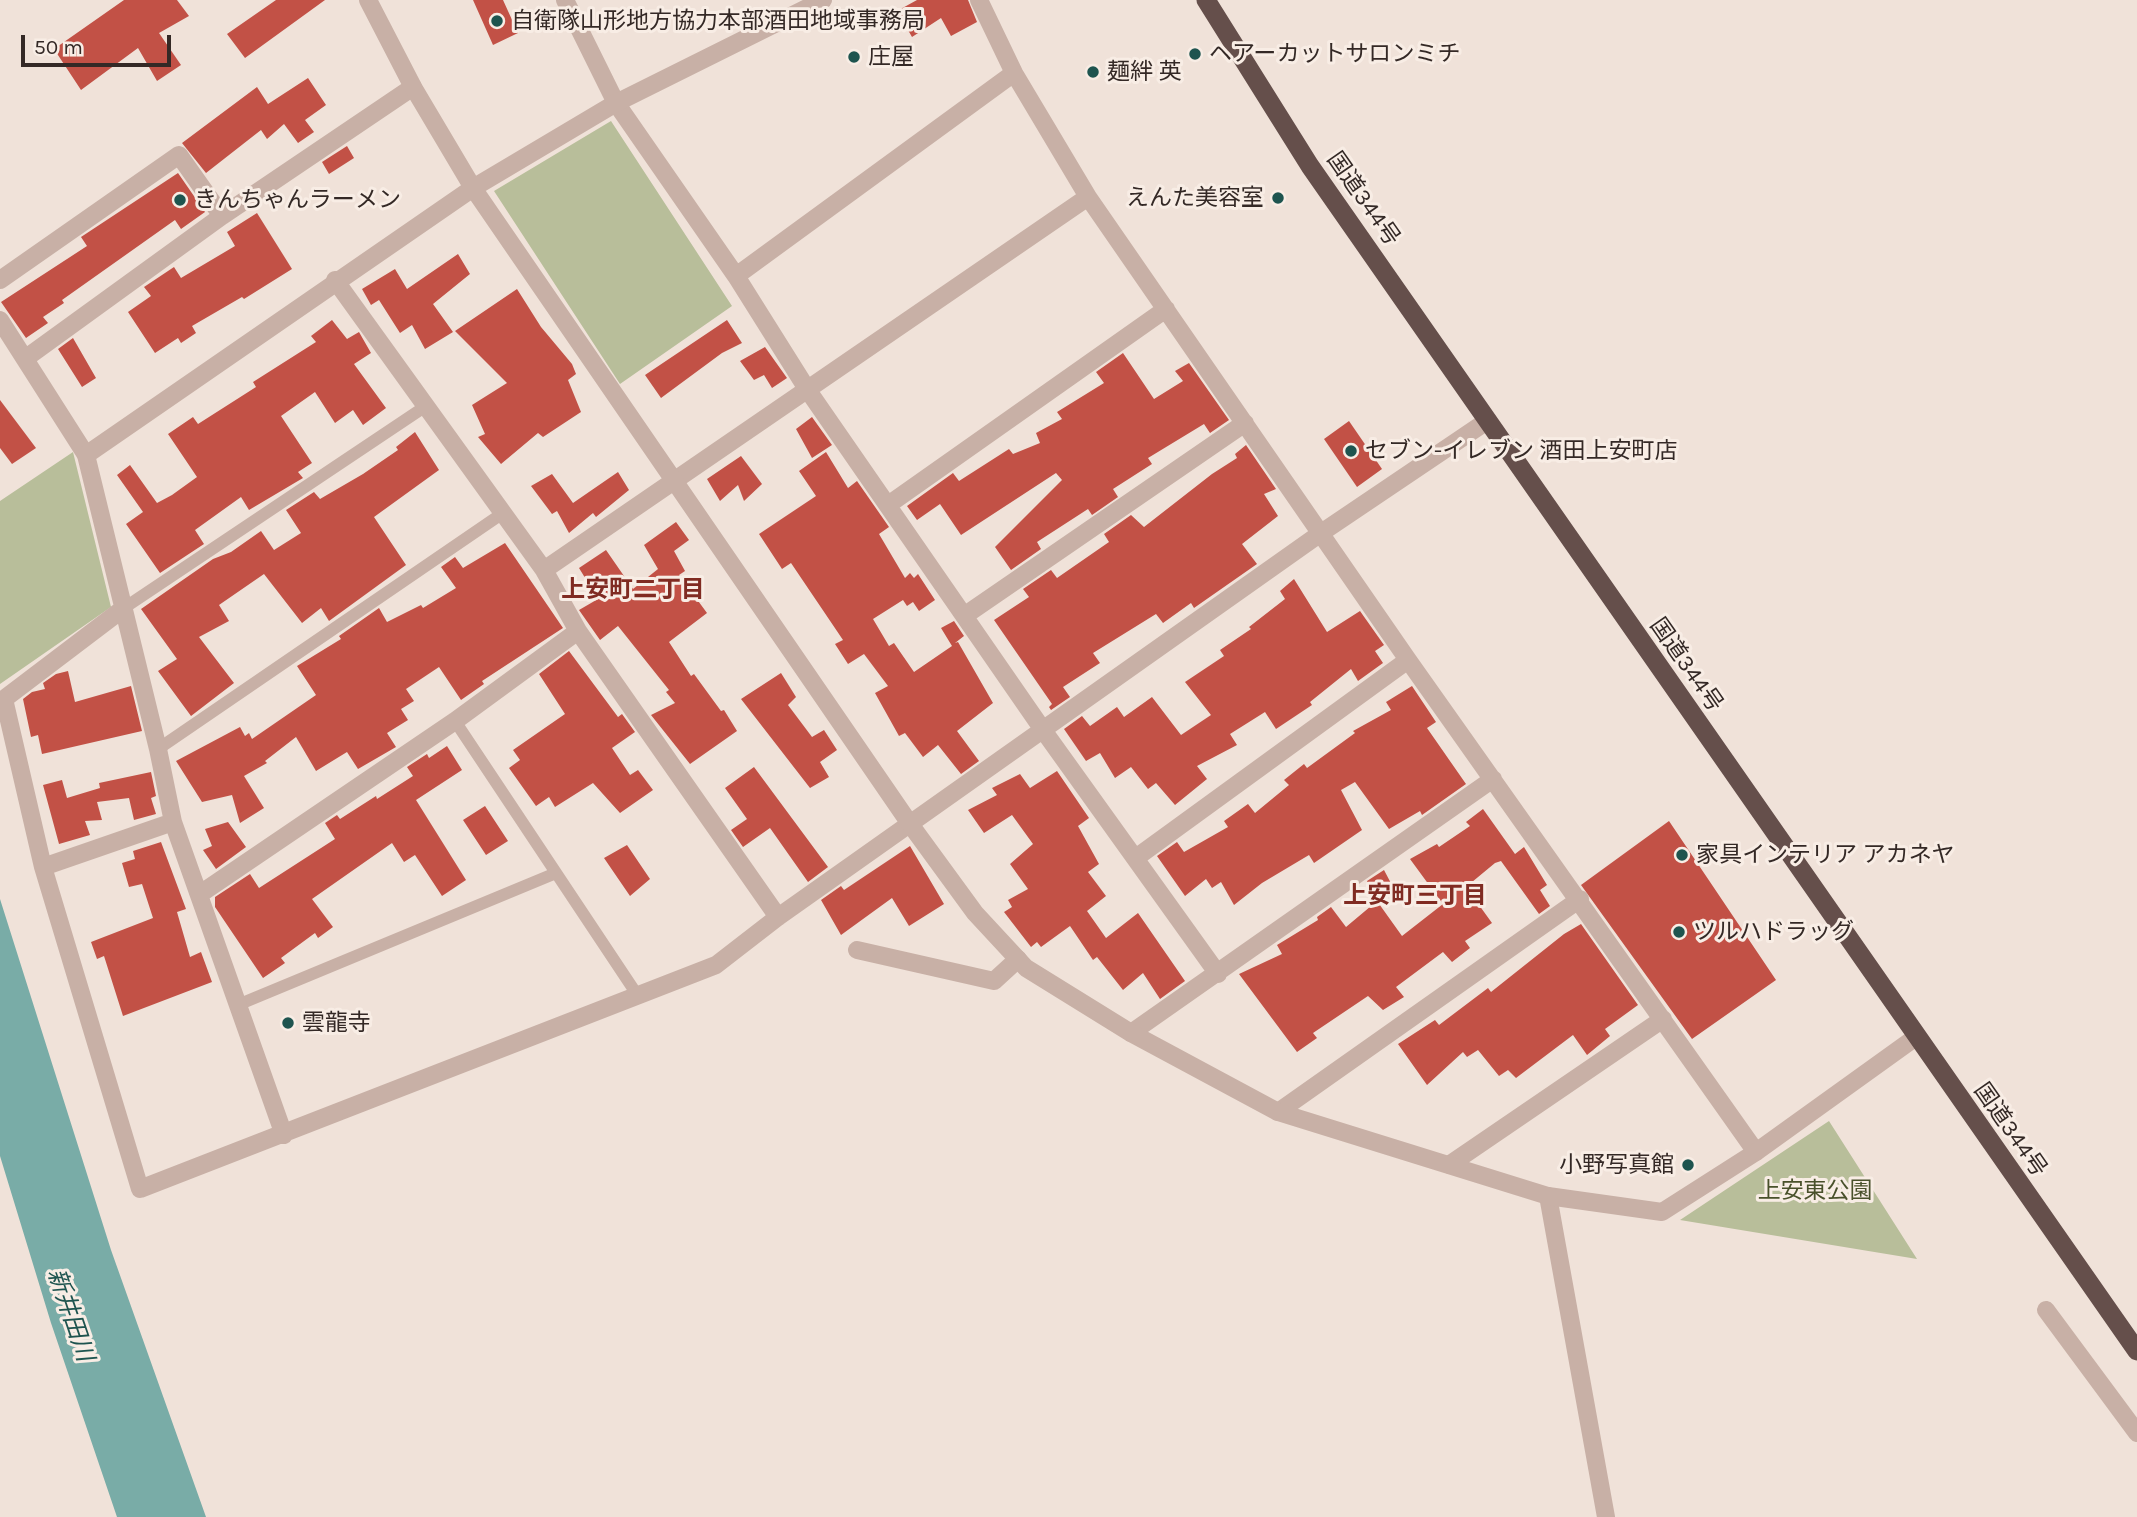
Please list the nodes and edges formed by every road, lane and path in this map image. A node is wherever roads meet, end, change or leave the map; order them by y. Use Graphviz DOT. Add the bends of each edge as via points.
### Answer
graph roads {
  1 [pos="368,0"];
  2 [pos="565,0"];
  3 [pos="823,0"];
  4 [pos="979,0"];
  5 [pos="1206,0"];
  6 [pos="1014,73"];
  7 [pos="413,87"];
  8 [pos="616,103"];
  9 [pos="473,188"];
  10 [pos="1088,197"];
  11 [pos="222,216"];
  12 [pos="736,276"];
  13 [pos="0,280"];
  14 [pos="335,281"];
  15 [pos="1166,309"];
  16 [pos="0,320"];
  17 [pos="26,358"];
  18 [pos="807,389"];
  19 [pos="426,406"];
  20 [pos="1487,421"];
  21 [pos="1245,423"];
  22 [pos="86,455"];
  23 [pos="674,481"];
  24 [pos="888,505"];
  25 [pos="503,513"];
  26 [pos="1321,533"];
  27 [pos="544,570"];
  28 [pos="124,608"];
  29 [pos="964,616"];
  30 [pos="578,631"];
  31 [pos="1408,660"];
  32 [pos="455,721"];
  33 [pos="1043,730"];
  34 [pos="158,749"];
  35 [pos="1493,779"];
  36 [pos="173,822"];
  37 [pos="911,824"];
  38 [pos="1137,858"];
  39 [pos="43,867"];
  40 [pos="556,873"];
  41 [pos="200,894"];
  42 [pos="1580,900"];
  43 [pos="778,917"];
  44 [pos="857,950"];
  45 [pos="1018,959"];
  46 [pos="1218,974"];
  47 [pos="638,996"];
  48 [pos="240,1004"];
  49 [pos="1663,1019"];
  50 [pos="1132,1033"];
  51 [pos="1916,1037"];
  52 [pos="1278,1112"];
  53 [pos="284,1135"];
  54 [pos="1756,1152"];
  55 [pos="1449,1166"];
  56 [pos="1548,1196"];
  57 [pos="2046,1310"];
  58 [pos="2137,1351"];
  59 [pos="2137,1433"];
  60 [pos="1606,1517"];
  1 -- 7 [label="street"];
  2 -- 8 [label="street"];
  3 -- 8 [label="street"];
  4 -- 6 [label="street"];
  5 -- 20 [label="highway, 国道344号" via="1310,166"];
  6 -- 10 [label="street"];
  6 -- 12 [label="street"];
  7 -- 9 [label="street"];
  7 -- 11 [label="street"];
  8 -- 9 [label="street"];
  8 -- 12 [label="street"];
  9 -- 14 [label="street"];
  9 -- 23 [label="street"];
  10 -- 15 [label="street"];
  10 -- 18 [label="street"];
  11 -- 13 [label="street" via="179,155"];
  11 -- 17 [label="street"];
  12 -- 18 [label="street"];
  14 -- 19 [label="street"];
  14 -- 22 [label="street"];
  15 -- 21 [label="street"];
  15 -- 24 [label="street"];
  16 -- 17 [label="street"];
  17 -- 22 [label="street"];
  18 -- 23 [label="street"];
  18 -- 24 [label="street"];
  19 -- 25 [label="street"];
  19 -- 28 [label="lane"];
  20 -- 26 [label="street"];
  20 -- 51 [label="highway, 国道344号"];
  21 -- 26 [label="street"];
  21 -- 29 [label="street"];
  22 -- 28 [label="street"];
  23 -- 27 [label="street"];
  23 -- 37 [label="street"];
  24 -- 29 [label="street"];
  25 -- 27 [label="street"];
  25 -- 34 [label="lane"];
  26 -- 31 [label="street"];
  26 -- 33 [label="street"];
  27 -- 30 [label="street"];
  28 -- 34 [label="street"];
  28 -- 39 [label="street" via="4,699"];
  29 -- 33 [label="street"];
  30 -- 32 [label="street"];
  30 -- 43 [label="street"];
  31 -- 35 [label="street"];
  31 -- 38 [label="street"];
  32 -- 40 [label="lane"];
  32 -- 41 [label="street"];
  33 -- 37 [label="street"];
  33 -- 38 [label="street"];
  34 -- 36 [label="street"];
  35 -- 42 [label="street"];
  35 -- 46 [label="street"];
  36 -- 39 [label="street"];
  36 -- 41 [label="street"];
  37 -- 43 [label="street"];
  37 -- 45 [label="street" via="975,913"];
  38 -- 46 [label="street"];
  39 -- 53 [label="street" via="140,1189"];
  40 -- 47 [label="lane"];
  40 -- 48 [label="lane"];
  41 -- 48 [label="street"];
  42 -- 49 [label="street"];
  42 -- 52 [label="street"];
  43 -- 47 [label="street" via="716,965"];
  44 -- 45 [label="street" via="994,981"];
  45 -- 50 [label="street"];
  46 -- 50 [label="street"];
  47 -- 53 [label="street"];
  48 -- 53 [label="street"];
  49 -- 54 [label="street"];
  49 -- 55 [label="street"];
  50 -- 52 [label="street"];
  51 -- 54 [label="street"];
  51 -- 58 [label="highway, 国道344号"];
  52 -- 55 [label="street"];
  54 -- 56 [label="street" via="1662,1212"];
  55 -- 56 [label="street"];
  56 -- 60 [label="street"];
  57 -- 59 [label="street"];
}
